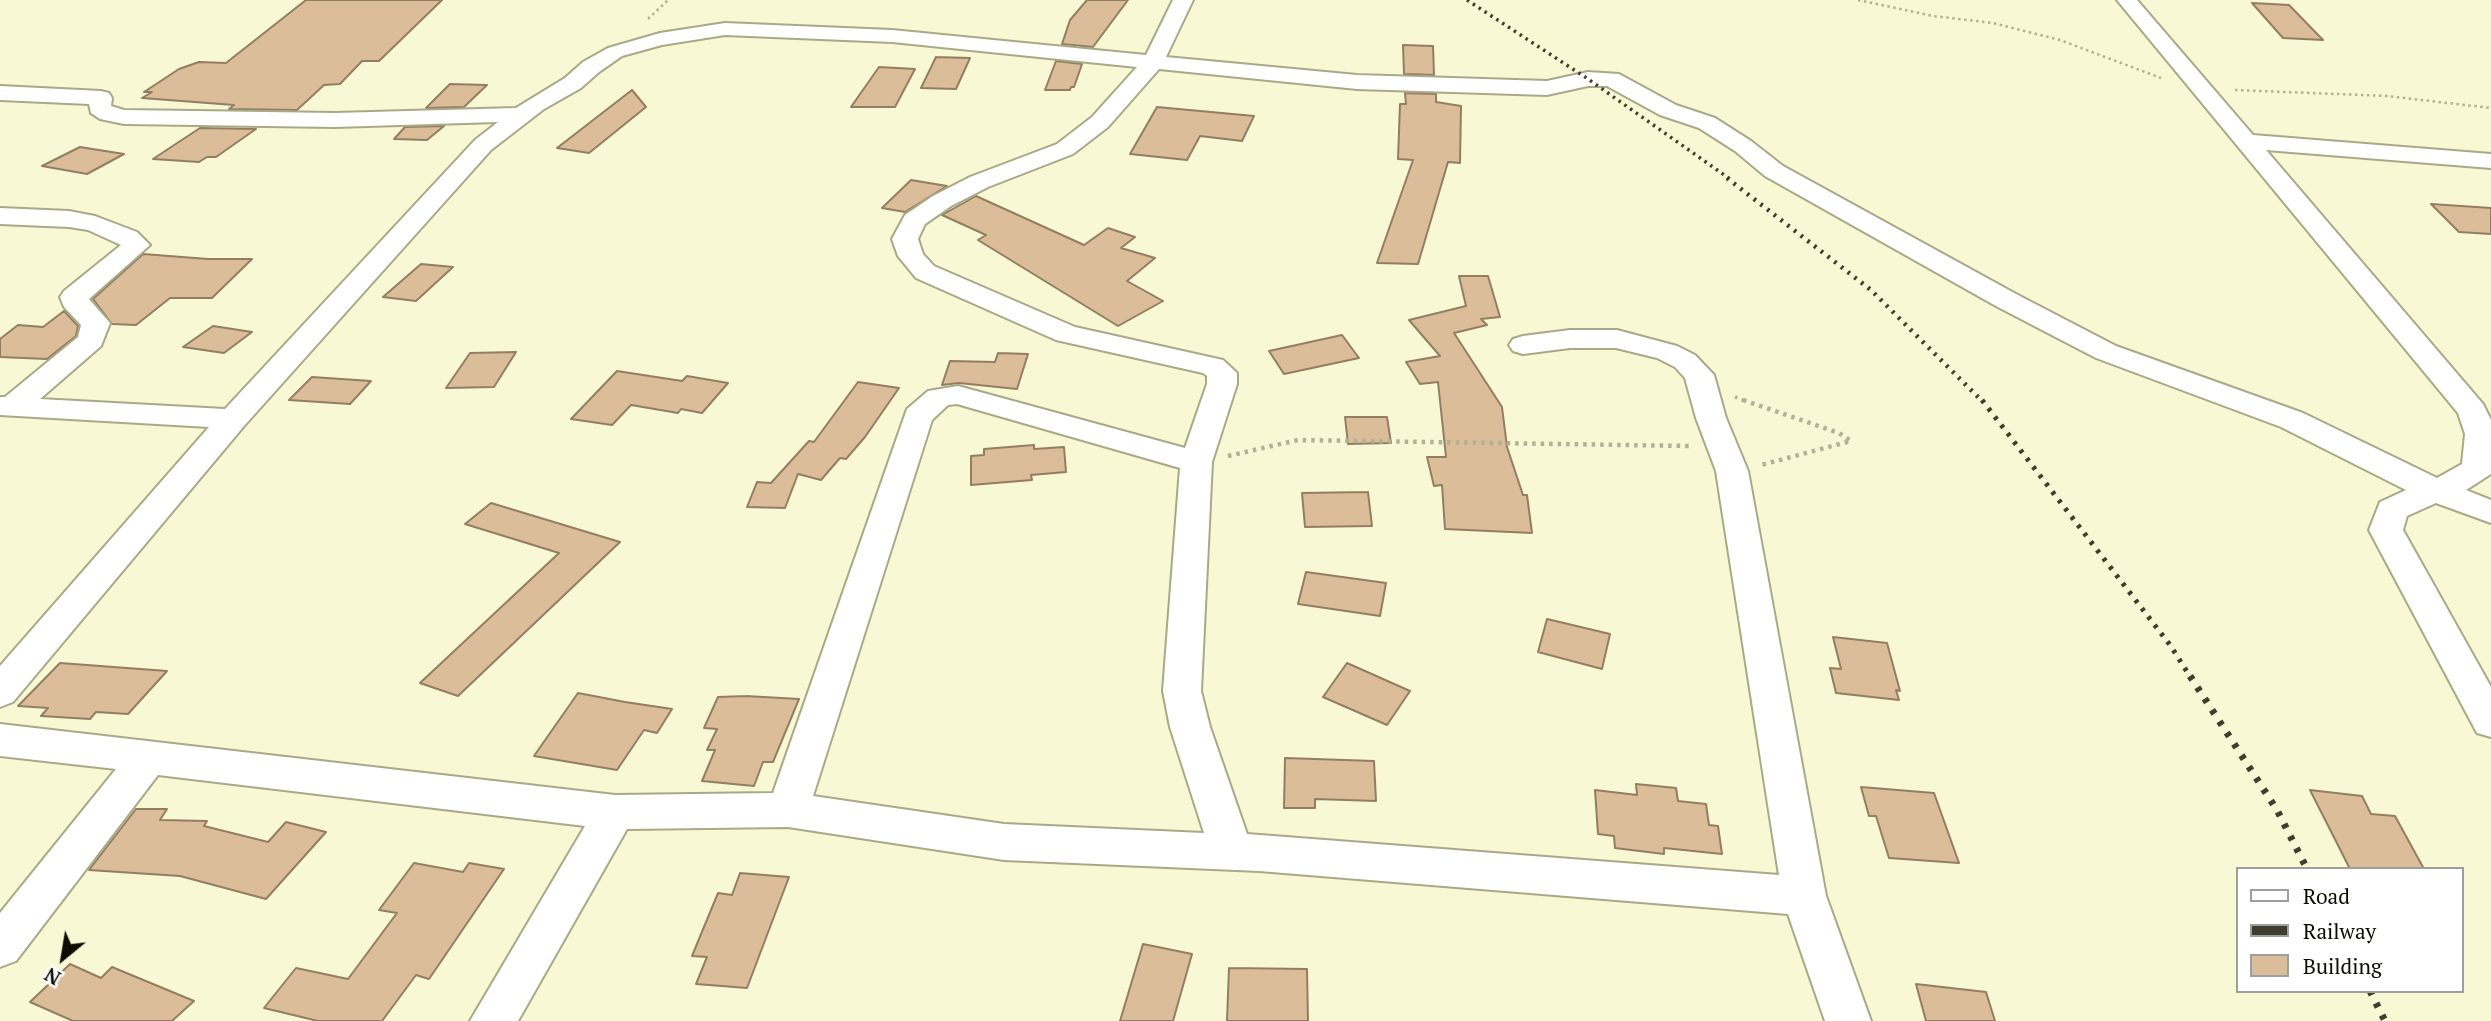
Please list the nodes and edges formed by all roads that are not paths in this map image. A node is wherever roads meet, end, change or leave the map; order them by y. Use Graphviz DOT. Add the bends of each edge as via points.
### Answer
graph roads {
  1 [pos="1183,0"];
  2 [pos="2127,0"];
  3 [pos="1153,62"];
  4 [pos="0,93"];
  5 [pos="522,115"];
  6 [pos="2248,142"];
  7 [pos="2491,161"];
  8 [pos="0,216"];
  9 [pos="1523,345"];
  10 [pos="7,406"];
  11 [pos="2482,412"];
  12 [pos="233,419"];
  13 [pos="1196,462"];
  14 [pos="2438,492"];
  15 [pos="2491,512"];
  16 [pos="0,692"];
  17 [pos="2491,722"];
  18 [pos="0,740"];
  19 [pos="149,757"];
  20 [pos="788,810"];
  21 [pos="615,811"];
  22 [pos="1233,852"];
  23 [pos="1804,896"];
  24 [pos="7,927"];
  25 [pos="493,1021"];
  26 [pos="1848,1021"];
  1 -- 3 [label="street"];
  2 -- 6 [label="street"];
  3 -- 5 [label="street" via="892,36 725,29 660,38 615,52"];
  3 -- 13 [label="street" via="1119,103 1080,139 942,201 914,220 905,239 911,257 925,272 1066,334 1213,366 1222,373 1222,384"];
  3 -- 14 [label="street" via="1370,83 1547,88 1611,79 1651,102 1707,123 1774,171 2106,352 2292,420"];
  4 -- 5 [label="street" via="101,98 99,108 124,117 335,120"];
  5 -- 12 [label="street" via="483,145"];
  6 -- 7 [label="street"];
  6 -- 11 [label="street"];
  8 -- 10 [label="street" via="82,221 128,237 137,245 74,297 96,323 91,340"];
  9 -- 23 [label="street" via="1617,339 1645,344 1685,361 1699,375 1727,459"];
  10 -- 12 [label="street"];
  11 -- 14 [label="street" via="2477,469"];
  12 -- 16 [label="street"];
  13 -- 20 [label="street" via="958,395 939,397 927,405 918,416"];
  13 -- 22 [label="street" via="1182,691"];
  14 -- 15 [label="street"];
  14 -- 17 [label="street" via="2392,510 2386,530"];
  18 -- 19 [label="street"];
  19 -- 21 [label="street"];
  19 -- 24 [label="street"];
  20 -- 21 [label="street"];
  20 -- 22 [label="street" via="1004,842"];
  21 -- 25 [label="street"];
  22 -- 23 [label="street"];
  23 -- 26 [label="street"];
}
